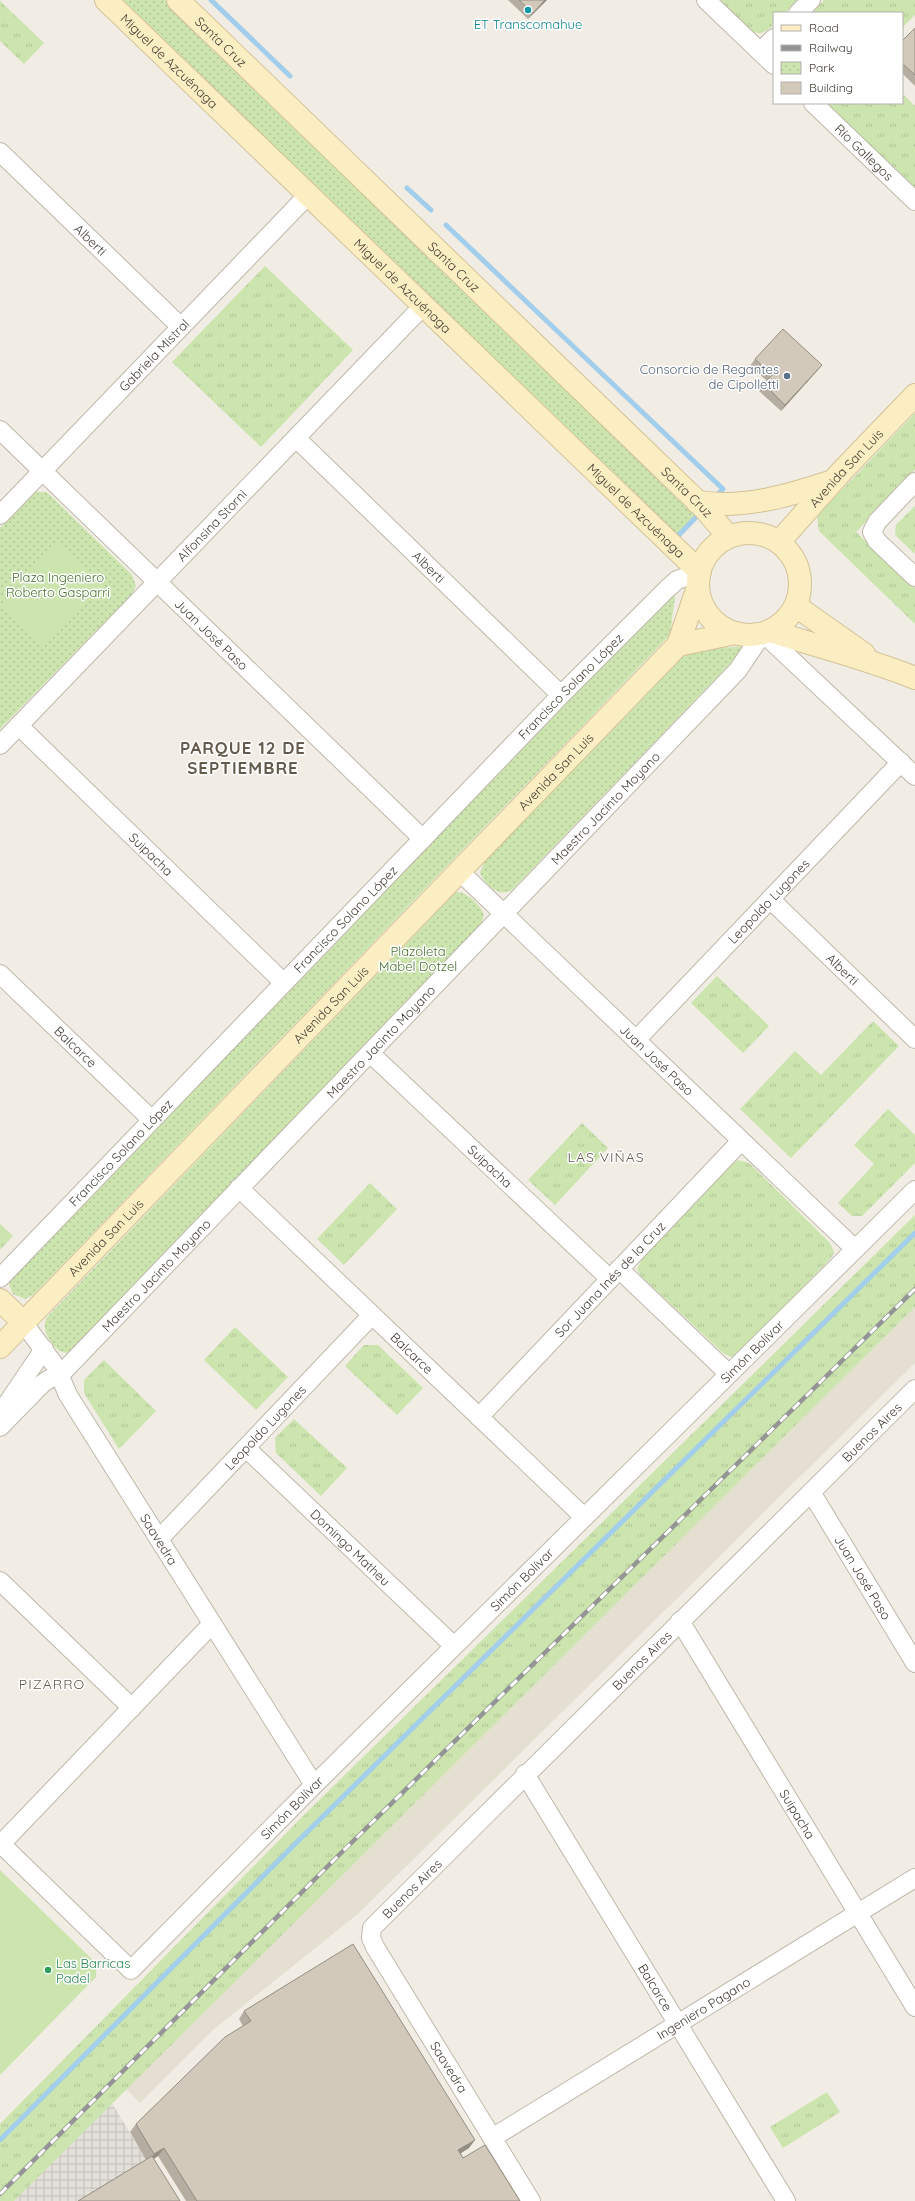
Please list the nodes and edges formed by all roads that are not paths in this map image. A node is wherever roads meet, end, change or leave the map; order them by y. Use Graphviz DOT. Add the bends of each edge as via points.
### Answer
graph roads {
  1 [pos="106,0"];
  2 [pos="178,0"];
  3 [pos="706,0"];
  4 [pos="811,0"];
  5 [pos="799,12"];
  6 [pos="773,39"];
  7 [pos="760,52"];
  8 [pos="773,64"];
  9 [pos="814,104"];
  10 [pos="0,152"];
  11 [pos="308,195"];
  12 [pos="915,200"];
  13 [pos="423,306"];
  14 [pos="181,327"];
  15 [pos="915,395"];
  16 [pos="0,430"];
  17 [pos="296,438"];
  18 [pos="42,471"];
  19 [pos="834,480"];
  20 [pos="915,482"];
  21 [pos="697,502"];
  22 [pos="0,515"];
  23 [pos="728,536"];
  24 [pos="779,542"];
  25 [pos="915,577"];
  26 [pos="699,579"];
  27 [pos="157,582"];
  28 [pos="796,606"];
  29 [pos="767,632"];
  30 [pos="736,633"];
  31 [pos="678,645"];
  32 [pos="875,662"];
  33 [pos="915,678"];
  34 [pos="561,695"];
  35 [pos="18,726"];
  36 [pos="0,745"];
  37 [pos="901,762"];
  38 [pos="915,776"];
  39 [pos="423,839"];
  40 [pos="458,870"];
  41 [pos="770,899"];
  42 [pos="504,914"];
  43 [pos="0,974"];
  44 [pos="284,983"];
  45 [pos="915,1039"];
  46 [pos="636,1040"];
  47 [pos="370,1053"];
  48 [pos="152,1120"];
  49 [pos="741,1141"];
  50 [pos="239,1188"];
  51 [pos="915,1190"];
  52 [pos="855,1250"];
  53 [pos="615,1274"];
  54 [pos="0,1278"];
  55 [pos="0,1300"];
  56 [pos="372,1315"];
  57 [pos="23,1322"];
  58 [pos="0,1347"];
  59 [pos="44,1349"];
  60 [pos="729,1374"];
  61 [pos="59,1376"];
  62 [pos="915,1389"];
  63 [pos="0,1414"];
  64 [pos="479,1417"];
  65 [pos="0,1427"];
  66 [pos="246,1448"];
  67 [pos="811,1492"];
  68 [pos="584,1517"];
  69 [pos="159,1540"];
  70 [pos="0,1582"];
  71 [pos="680,1621"];
  72 [pos="212,1624"];
  73 [pos="454,1646"];
  74 [pos="915,1663"];
  75 [pos="132,1708"];
  76 [pos="525,1774"];
  77 [pos="314,1785"];
  78 [pos="1,1844"];
  79 [pos="915,1878"];
  80 [pos="858,1913"];
  81 [pos="370,1932"];
  82 [pos="915,2007"];
  83 [pos="678,2024"];
  84 [pos="492,2138"];
  85 [pos="531,2201"];
  86 [pos="786,2201"];
  1 -- 11 [label="main road, Miguel de Azcuénaga"];
  2 -- 21 [label="main road, Santa Cruz"];
  3 -- 7 [label="street"];
  4 -- 5 [label="street"];
  6 -- 7 [label="street"];
  7 -- 8 [label="street"];
  9 -- 12 [label="street, Río Gallegos"];
  10 -- 14 [label="street, Alberti"];
  11 -- 13 [label="main road, Miguel de Azcuénaga"];
  11 -- 14 [label="street, Gabriela Mistral"];
  13 -- 17 [label="street, Alfonsina Storni"];
  13 -- 26 [label="main road, Miguel de Azcuénaga"];
  14 -- 18 [label="street, Gabriela Mistral"];
  15 -- 19 [label="main road, Avenida San Luis"];
  16 -- 18 [label="street, Juan José Paso"];
  17 -- 27 [label="street, Alfonsina Storni"];
  17 -- 34 [label="street, Alberti"];
  18 -- 22 [label="street, Gabriela Mistral"];
  18 -- 27 [label="street, Juan José Paso"];
  19 -- 21 [label="main road" via="761,502 723,505"];
  19 -- 24 [label="main road, Avenida San Luis"];
  20 -- 25 [label="street" via="877,522 872,532 877,541"];
  21 -- 23 [label="main road, Santa Cruz"];
  23 -- 24 [label="main road, Avenida San Luis" via="745,532 763,534"];
  23 -- 26 [label="main road, Avenida San Luis" via="713,547 702,561"];
  24 -- 28 [label="main road, Avenida San Luis" via="792,554 799,571 801,588"];
  26 -- 30 [label="main road" via="699,596 706,613 719,626"];
  26 -- 31 [label="main road, Avenida San Luis"];
  26 -- 34 [label="street, Francisco Solano López" via="678,580 667,589"];
  27 -- 35 [label="street, Alfonsina Storni"];
  27 -- 39 [label="street, Juan José Paso"];
  28 -- 29 [label="main road, Avenida San Luis" via="786,620"];
  28 -- 32 [label="main road"];
  29 -- 30 [label="main road" via="753,635"];
  29 -- 32 [label="main road"];
  29 -- 37 [label="street"];
  29 -- 42 [label="street, Maestro Jacinto Moyano" via="738,670"];
  30 -- 31 [label="main road"];
  31 -- 40 [label="main road, Avenida San Luis"];
  32 -- 33 [label="main road"];
  34 -- 39 [label="street, Francisco Solano López"];
  35 -- 36 [label="street, Alfonsina Storni"];
  35 -- 44 [label="street, Suipacha"];
  37 -- 38 [label="street"];
  37 -- 41 [label="street, Leopoldo Lugones"];
  39 -- 44 [label="street, Francisco Solano López"];
  40 -- 42 [label="street, Juan José Paso"];
  40 -- 57 [label="main road, Avenida San Luis"];
  41 -- 45 [label="street, Alberti"];
  41 -- 46 [label="street, Leopoldo Lugones"];
  42 -- 46 [label="street, Juan José Paso"];
  42 -- 47 [label="street, Maestro Jacinto Moyano"];
  43 -- 48 [label="street, Balcarce"];
  44 -- 48 [label="street, Francisco Solano López"];
  46 -- 49 [label="street, Juan José Paso"];
  47 -- 50 [label="street, Maestro Jacinto Moyano"];
  47 -- 53 [label="street, Suipacha"];
  48 -- 54 [label="street, Francisco Solano López"];
  49 -- 52 [label="street, Juan José Paso"];
  49 -- 53 [label="street, Sor Juana Inés de la Cruz"];
  50 -- 56 [label="street, Balcarce"];
  50 -- 61 [label="street, Maestro Jacinto Moyano"];
  51 -- 52 [label="street, Simón Bolívar"];
  52 -- 60 [label="street, Simón Bolívar"];
  53 -- 60 [label="street, Suipacha"];
  53 -- 64 [label="street, Sor Juana Inés de la Cruz"];
  55 -- 57 [label="main road, Saavedra"];
  56 -- 64 [label="street, Balcarce"];
  56 -- 66 [label="street, Leopoldo Lugones"];
  57 -- 58 [label="main road, Avenida San Luis"];
  57 -- 59 [label="street, Saavedra"];
  59 -- 61 [label="street, Saavedra"];
  59 -- 63 [label="street"];
  60 -- 68 [label="street, Simón Bolívar"];
  61 -- 65 [label="street" via="42,1384"];
  61 -- 69 [label="street, Saavedra" via="68,1395"];
  62 -- 67 [label="street, Buenos Aires"];
  64 -- 68 [label="street, Balcarce"];
  66 -- 69 [label="street, Leopoldo Lugones"];
  66 -- 73 [label="street, Domingo Matheu"];
  67 -- 71 [label="street, Buenos Aires"];
  67 -- 74 [label="street, Juan José Paso"];
  68 -- 73 [label="street, Simón Bolívar"];
  69 -- 72 [label="street, Saavedra"];
  70 -- 75 [label="street"];
  71 -- 76 [label="street, Buenos Aires"];
  71 -- 80 [label="street, Suipacha"];
  72 -- 75 [label="street"];
  72 -- 77 [label="street, Saavedra"];
  73 -- 77 [label="street, Simón Bolívar"];
  75 -- 78 [label="street"];
  76 -- 81 [label="street, Buenos Aires" via="378,1920"];
  76 -- 83 [label="street, Balcarce"];
  77 -- 78 [label="street, Simón Bolívar" via="131,1970"];
  79 -- 80 [label="street, Ingeniero Pagano"];
  80 -- 82 [label="street, Suipacha"];
  80 -- 83 [label="street, Ingeniero Pagano"];
  81 -- 84 [label="street, Saavedra" via="375,1947"];
  83 -- 84 [label="street, Ingeniero Pagano"];
  83 -- 86 [label="street, Balcarce"];
  84 -- 85 [label="street, Saavedra"];
}
